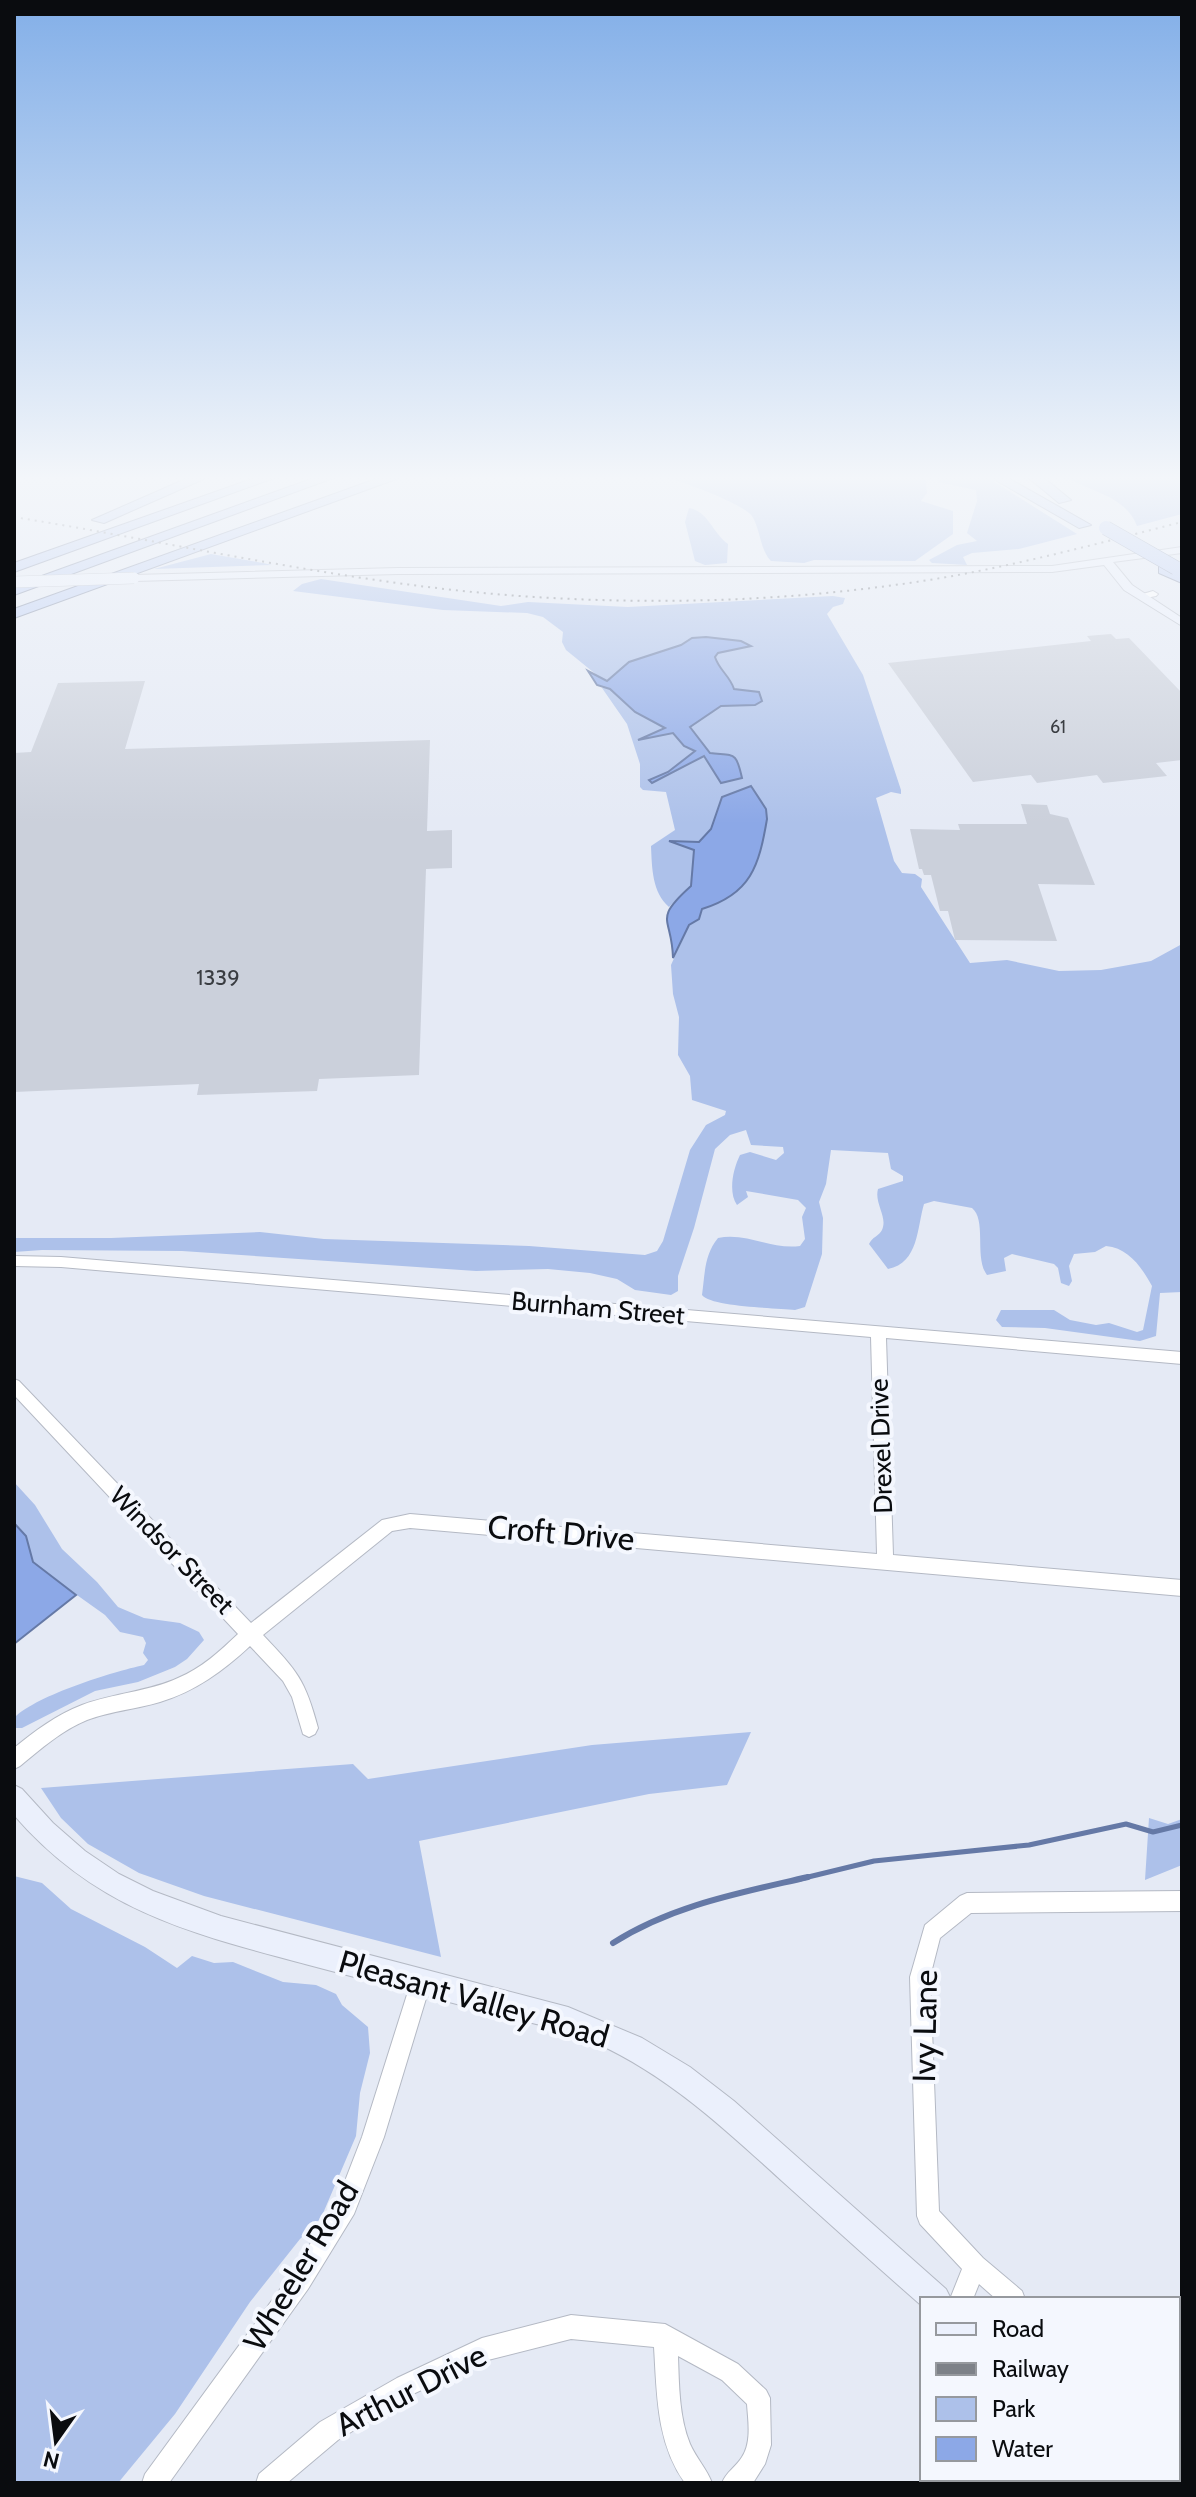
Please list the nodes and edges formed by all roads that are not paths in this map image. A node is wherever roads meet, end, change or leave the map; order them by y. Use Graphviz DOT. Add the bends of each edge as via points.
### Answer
graph roads {
  1 [pos="35,591"];
  2 [pos="78,591"];
  3 [pos="1140,591"];
  4 [pos="1147,595"];
  5 [pos="14,598"];
  6 [pos="1182,613"];
  7 [pos="14,614"];
  8 [pos="1182,623"];
  9 [pos="14,1261"];
  10 [pos="878,1332"];
  11 [pos="1182,1358"];
  12 [pos="14,1385"];
  13 [pos="885,1560"];
  14 [pos="1182,1588"];
  15 [pos="252,1633"];
  16 [pos="309,1728"];
  17 [pos="14,1760"];
  18 [pos="14,1797"];
  19 [pos="1182,1901"];
  20 [pos="421,1982"];
  21 [pos="975,2266"];
  22 [pos="934,2297"];
  23 [pos="962,2297"];
  24 [pos="1012,2297"];
  25 [pos="665,2336"];
  26 [pos="154,2483"];
  27 [pos="268,2483"];
  28 [pos="700,2483"];
  29 [pos="734,2483"];
  1 -- 5 [label="highway"];
  2 -- 7 [label="highway"];
  3 -- 4 [label="main road"];
  4 -- 6 [label="main road"];
  4 -- 8 [label="main road"];
  9 -- 10 [label="street, Burnham Street"];
  10 -- 11 [label="street, Burnham Street"];
  10 -- 13 [label="street, Drexel Drive"];
  12 -- 15 [label="street, Windsor Street"];
  13 -- 14 [label="street, Croft Drive"];
  13 -- 15 [label="street, Croft Drive" via="410,1521 388,1525"];
  15 -- 16 [label="street, Windsor Street" via="289,1675"];
  15 -- 17 [label="street, Croft Drive" via="187,1683 85,1712 52,1729"];
  18 -- 20 [label="main road, Pleasant Valley Road" via="73,1859 135,1899 218,1928"];
  19 -- 21 [label="street, Ivy Lane" via="967,1903 932,1932 920,1977 928,2216"];
  20 -- 22 [label="main road, Pleasant Valley Road" via="594,2030 642,2052 736,2120"];
  20 -- 26 [label="street, Wheeler Road" via="346,2206 300,2281"];
  21 -- 23 [label="street"];
  21 -- 24 [label="street, Ivy Lane"];
  25 -- 27 [label="street, Arthur Drive" via="571,2327 482,2350 405,2386 329,2431"];
  25 -- 28 [label="street" via="672,2434 685,2466"];
  25 -- 29 [label="street, Arthur Drive" via="730,2372 758,2398 762,2436 750,2471"];
}
